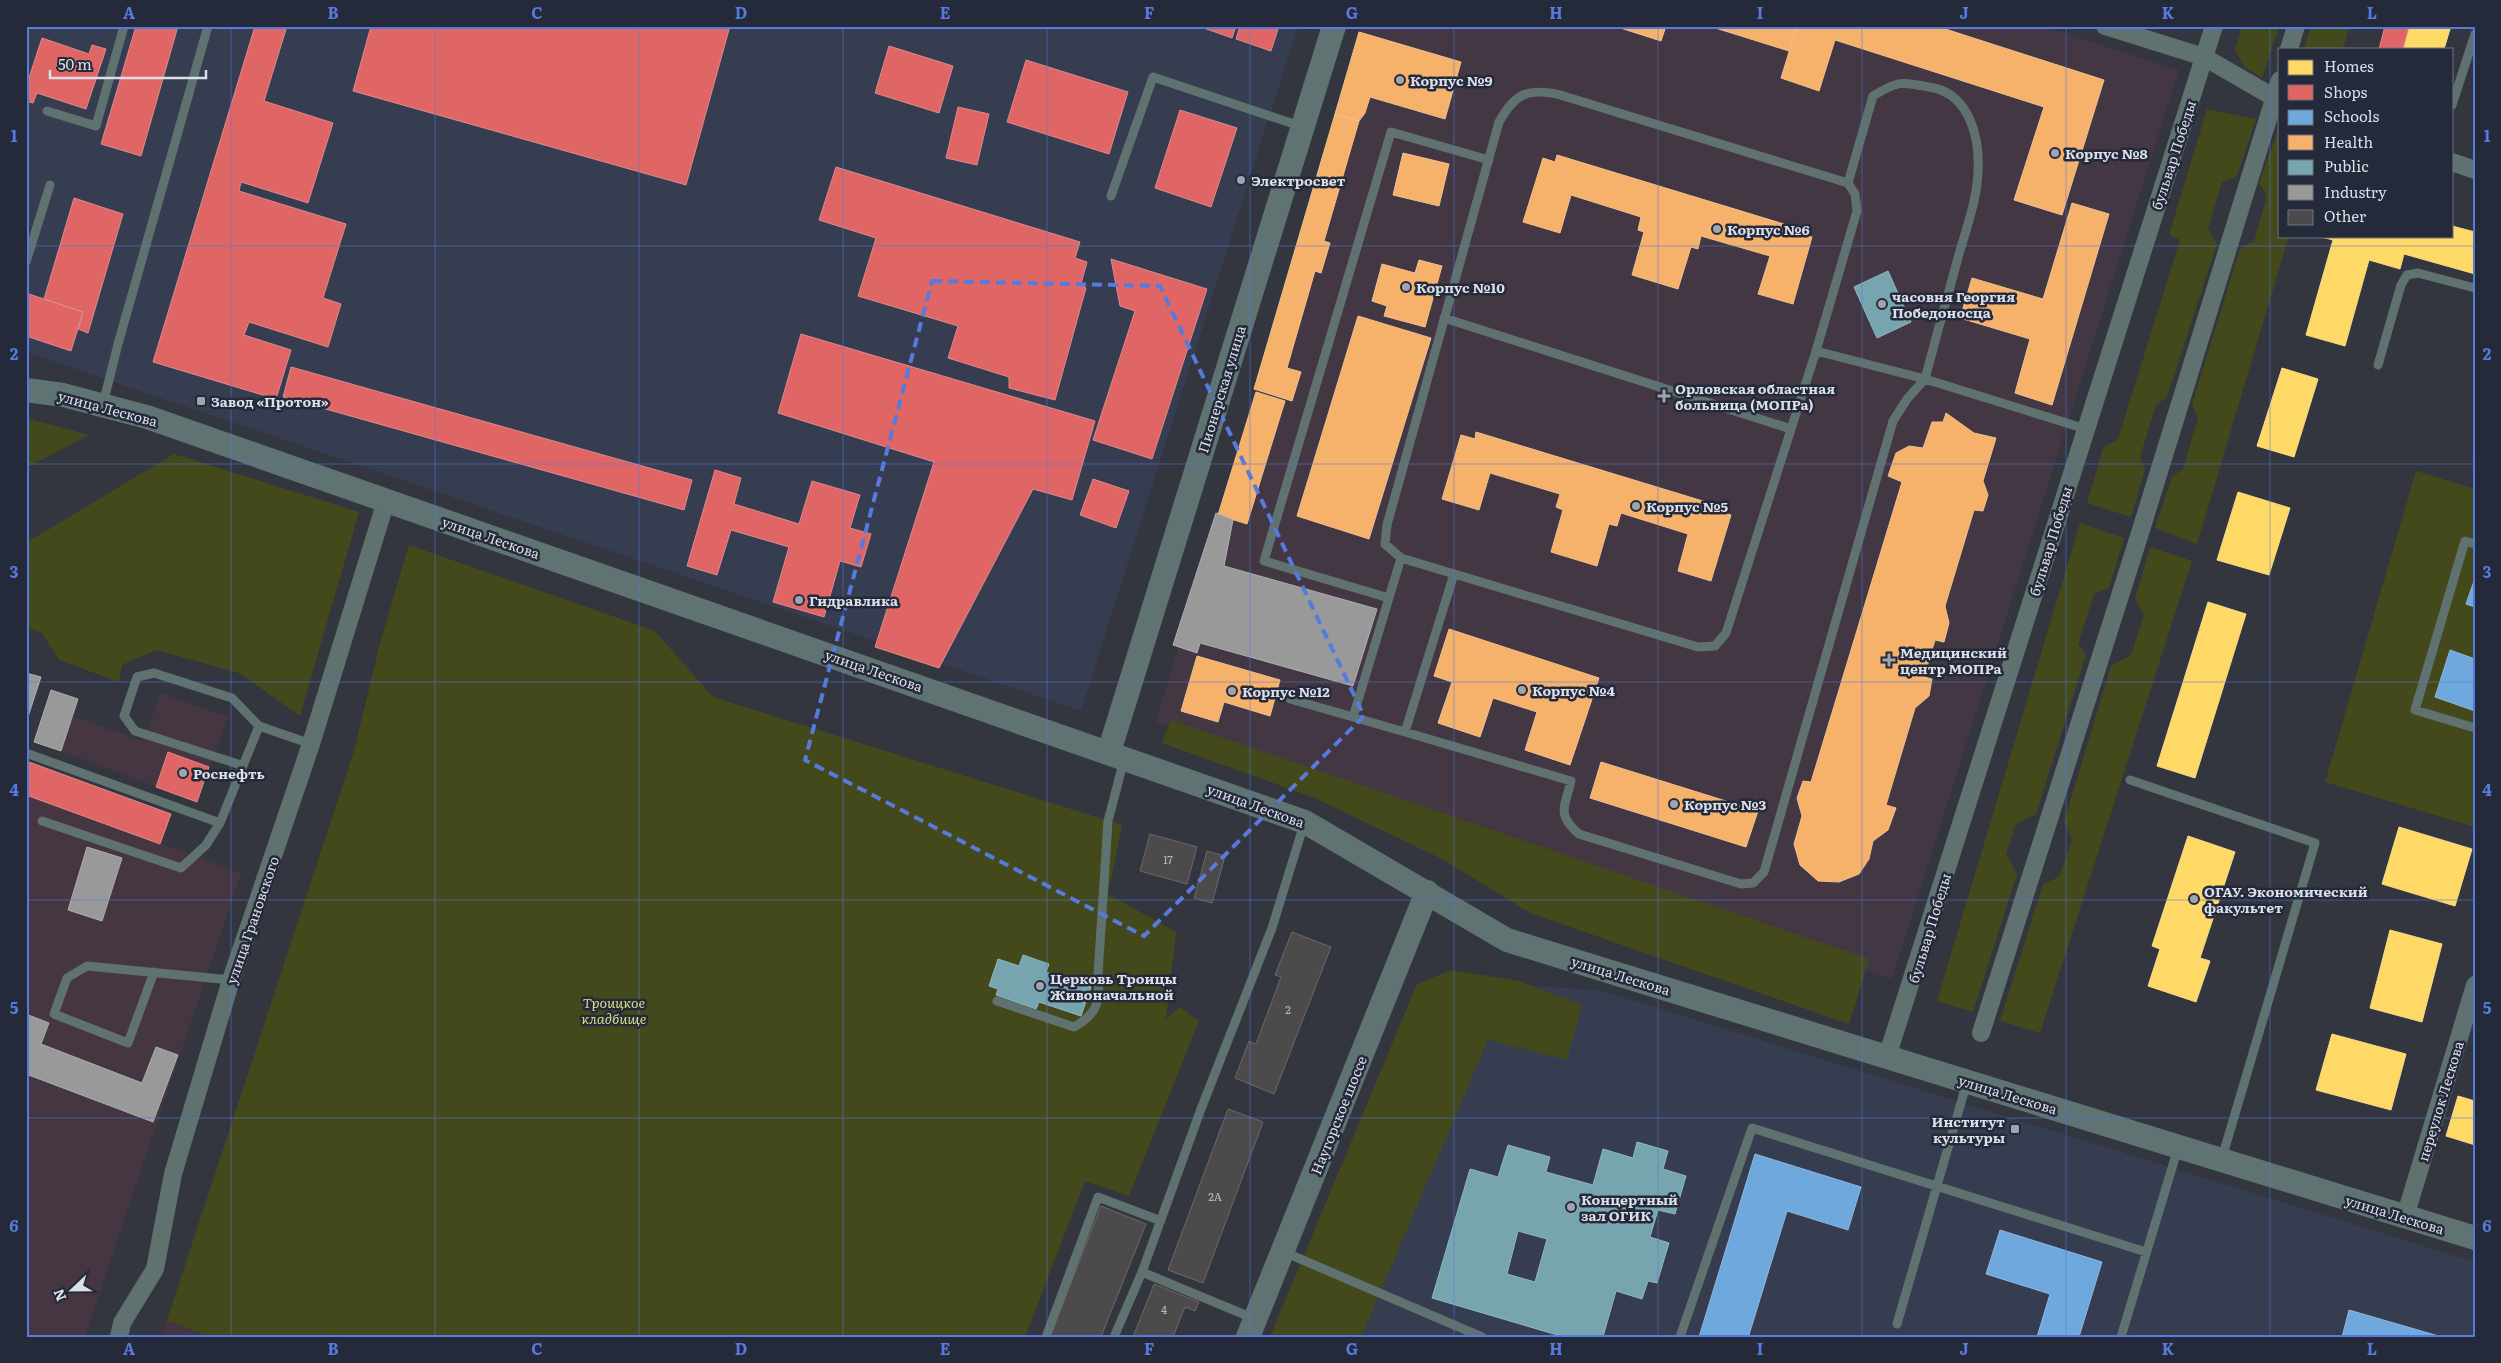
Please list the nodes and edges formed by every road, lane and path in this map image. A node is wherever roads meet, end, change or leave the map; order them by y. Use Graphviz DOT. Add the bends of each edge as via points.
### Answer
graph roads {
  1 [pos="124,26"];
  2 [pos="208,26"];
  3 [pos="1334,26"];
  4 [pos="2105,26"];
  5 [pos="2214,26"];
  6 [pos="2296,26"];
  7 [pos="2474,36"];
  8 [pos="2289,48"];
  9 [pos="2204,57"];
  10 [pos="2454,99"];
  11 [pos="2277,100"];
  12 [pos="48,111"];
  13 [pos="1303,127"];
  14 [pos="1489,160"];
  15 [pos="2454,163"];
  16 [pos="2475,170"];
  17 [pos="1848,183"];
  18 [pos="50,185"];
  19 [pos="1111,196"];
  20 [pos="26,262"];
  21 [pos="2475,288"];
  22 [pos="1444,318"];
  23 [pos="1816,351"];
  24 [pos="2378,365"];
  25 [pos="1925,379"];
  26 [pos="26,390"];
  27 [pos="103,406"];
  28 [pos="2086,429"];
  29 [pos="1791,430"];
  30 [pos="386,501"];
  31 [pos="2475,544"];
  32 [pos="1401,558"];
  33 [pos="1454,574"];
  34 [pos="1389,598"];
  35 [pos="1290,699"];
  36 [pos="1353,717"];
  37 [pos="258,726"];
  38 [pos="2475,728"];
  39 [pos="1406,732"];
  40 [pos="311,744"];
  41 [pos="26,753"];
  42 [pos="1116,755"];
  43 [pos="241,765"];
  44 [pos="2130,780"];
  45 [pos="42,821"];
  46 [pos="1304,822"];
  47 [pos="220,823"];
  48 [pos="1427,892"];
  49 [pos="154,972"];
  50 [pos="231,980"];
  51 [pos="2475,985"];
  52 [pos="996,1001"];
  53 [pos="1981,1033"];
  54 [pos="1887,1057"];
  55 [pos="1967,1082"];
  56 [pos="2178,1148"];
  57 [pos="2221,1161"];
  58 [pos="1937,1185"];
  59 [pos="2404,1217"];
  60 [pos="1161,1221"];
  61 [pos="2475,1238"];
  62 [pos="1284,1252"];
  63 [pos="2146,1252"];
  64 [pos="1142,1272"];
  65 [pos="1897,1324"];
  66 [pos="1252,1328"];
  67 [pos="119,1337"];
  68 [pos="1046,1337"];
  69 [pos="1114,1337"];
  70 [pos="1482,1337"];
  71 [pos="1680,1337"];
  72 [pos="2121,1337"];
  1 -- 12 [label="lane" via="96,126"];
  2 -- 27 [label="lane"];
  3 -- 13 [label="main road, Пионерская улица"];
  4 -- 9 [label="street"];
  5 -- 9 [label="street, бульвар Победы"];
  6 -- 8 [label="street"];
  7 -- 10 [label="lane"];
  9 -- 11 [label="street"];
  9 -- 28 [label="street, бульвар Победы"];
  11 -- 53 [label="street"];
  13 -- 19 [label="lane" via="1153,77"];
  13 -- 42 [label="main road, Пионерская улица"];
  14 -- 17 [label="lane" via="1508,107 1520,95 1539,91"];
  14 -- 22 [label="lane"];
  14 -- 34 [label="lane" via="1391,132 1264,562"];
  15 -- 16 [label="street"];
  17 -- 23 [label="lane" via="1855,194 1857,211"];
  17 -- 25 [label="lane" via="1873,96 1894,83 1913,84 1940,90 1962,104 1971,119 1978,171 1972,207"];
  18 -- 20 [label="lane"];
  21 -- 24 [label="lane" via="2418,273 2407,275 2401,285"];
  22 -- 29 [label="lane"];
  22 -- 32 [label="lane" via="1387,525 1385,544"];
  23 -- 25 [label="lane"];
  23 -- 29 [label="lane"];
  25 -- 28 [label="lane"];
  25 -- 39 [label="lane" via="1893,421 1764,872 1753,883 1741,884 1579,834 1566,823 1564,812 1571,781"];
  26 -- 27 [label="main road, улица Лескова" via="64,395"];
  27 -- 30 [label="main road, улица Лескова" via="147,417"];
  28 -- 54 [label="street, бульвар Победы"];
  29 -- 33 [label="lane" via="1726,633 1715,646 1698,646"];
  30 -- 40 [label="street, улица Грановского"];
  30 -- 42 [label="main road, улица Лескова"];
  31 -- 38 [label="lane" via="2465,541 2414,710"];
  32 -- 33 [label="lane"];
  32 -- 34 [label="lane"];
  33 -- 39 [label="lane"];
  34 -- 36 [label="lane"];
  35 -- 36 [label="lane"];
  36 -- 39 [label="lane"];
  37 -- 40 [label="lane"];
  37 -- 43 [label="lane"];
  37 -- 43 [label="lane" via="232,698 154,673 138,677 124,716 135,731"];
  40 -- 50 [label="street, улица Грановского"];
  41 -- 47 [label="lane"];
  42 -- 46 [label="main road, улица Лескова"];
  42 -- 52 [label="lane" via="1108,821 1098,974 1100,997 1090,1018 1074,1026"];
  43 -- 47 [label="lane"];
  44 -- 57 [label="lane" via="2315,843"];
  45 -- 47 [label="lane" via="181,868 206,845"];
  46 -- 48 [label="main road, улица Лескова"];
  46 -- 60 [label="lane" via="1272,928"];
  48 -- 54 [label="main road, улица Лескова" via="1507,940"];
  48 -- 62 [label="main road, Наугорское шоссе"];
  49 -- 49 [label="lane" via="87,966 67,978 54,1014 128,1044"];
  49 -- 50 [label="lane"];
  50 -- 67 [label="street, улица Грановского" via="173,1174 155,1269 122,1323"];
  51 -- 59 [label="street, переулок Лескова"];
  54 -- 55 [label="main road, улица Лескова"];
  55 -- 56 [label="main road, улица Лескова"];
  55 -- 58 [label="lane"];
  56 -- 57 [label="main road, улица Лескова"];
  56 -- 63 [label="lane"];
  57 -- 59 [label="main road, улица Лескова"];
  58 -- 63 [label="lane"];
  58 -- 65 [label="lane"];
  58 -- 71 [label="lane" via="1752,1128"];
  59 -- 61 [label="main road, улица Лескова"];
  60 -- 64 [label="lane"];
  60 -- 68 [label="lane" via="1098,1197"];
  62 -- 66 [label="main road, Наугорское шоссе"];
  62 -- 70 [label="lane"];
  63 -- 72 [label="lane"];
  64 -- 66 [label="lane"];
  64 -- 69 [label="lane"];
}
